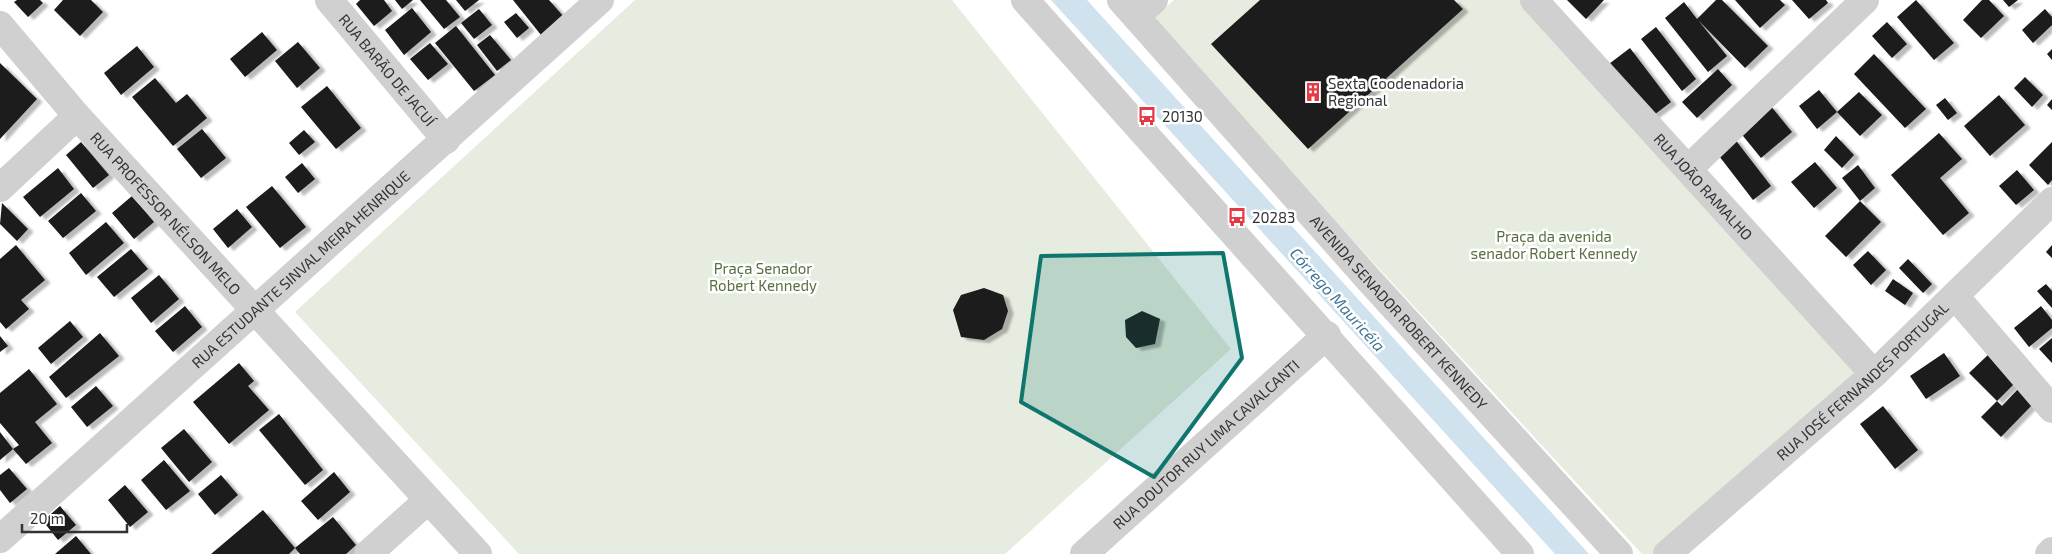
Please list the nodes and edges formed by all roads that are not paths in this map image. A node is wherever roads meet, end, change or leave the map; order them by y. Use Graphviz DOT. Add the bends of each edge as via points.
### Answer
graph roads {
  1 [pos="329,0"];
  2 [pos="600,0"];
  3 [pos="1025,0"];
  4 [pos="1534,0"];
  5 [pos="1865,0"];
  6 [pos="1137,5"];
  7 [pos="0,25"];
  8 [pos="77,116"];
  9 [pos="446,140"];
  10 [pos="1689,168"];
  11 [pos="0,188"];
  12 [pos="2052,201"];
  13 [pos="1955,296"];
  14 [pos="254,310"];
  15 [pos="1326,335"];
  16 [pos="1874,374"];
  17 [pos="2052,409"];
  18 [pos="428,500"];
  19 [pos="0,539"];
  20 [pos="2052,551"];
  21 [pos="368,554"];
  22 [pos="478,554"];
  23 [pos="1084,554"];
  24 [pos="1520,554"];
  25 [pos="1619,554"];
  26 [pos="1667,554"];
  27 [pos="2049,554"];
  1 -- 9 [label="street, RUA BARÃO DE JACUÍ"];
  2 -- 9 [label="street, RUA ESTUDANTE SINVAL MEIRA HENRIQUE"];
  3 -- 15 [label="street"];
  4 -- 10 [label="street, RUA JOÃO RAMALHO"];
  5 -- 10 [label="street"];
  6 -- 25 [label="street, AVENIDA SENADOR ROBERT KENNEDY" via="1370,281"];
  7 -- 8 [label="street, RUA PROFESSOR NÉLSON MELO"];
  8 -- 11 [label="street"];
  8 -- 14 [label="street, RUA PROFESSOR NÉLSON MELO"];
  9 -- 14 [label="street, RUA ESTUDANTE SINVAL MEIRA HENRIQUE"];
  10 -- 16 [label="street, RUA JOÃO RAMALHO"];
  12 -- 13 [label="street, RUA JOSÉ FERNANDES PORTUGAL"];
  13 -- 16 [label="street, RUA JOSÉ FERNANDES PORTUGAL"];
  13 -- 17 [label="street"];
  14 -- 18 [label="street, RUA PROFESSOR NÉLSON MELO"];
  14 -- 19 [label="street, RUA ESTUDANTE SINVAL MEIRA HENRIQUE"];
  15 -- 23 [label="street, RUA DOUTOR RUY LIMA CAVALCANTI"];
  15 -- 24 [label="street"];
  16 -- 26 [label="street, RUA JOSÉ FERNANDES PORTUGAL"];
  18 -- 21 [label="street"];
  18 -- 22 [label="street, RUA PROFESSOR NÉLSON MELO"];
  20 -- 27 [label="street"];
}
